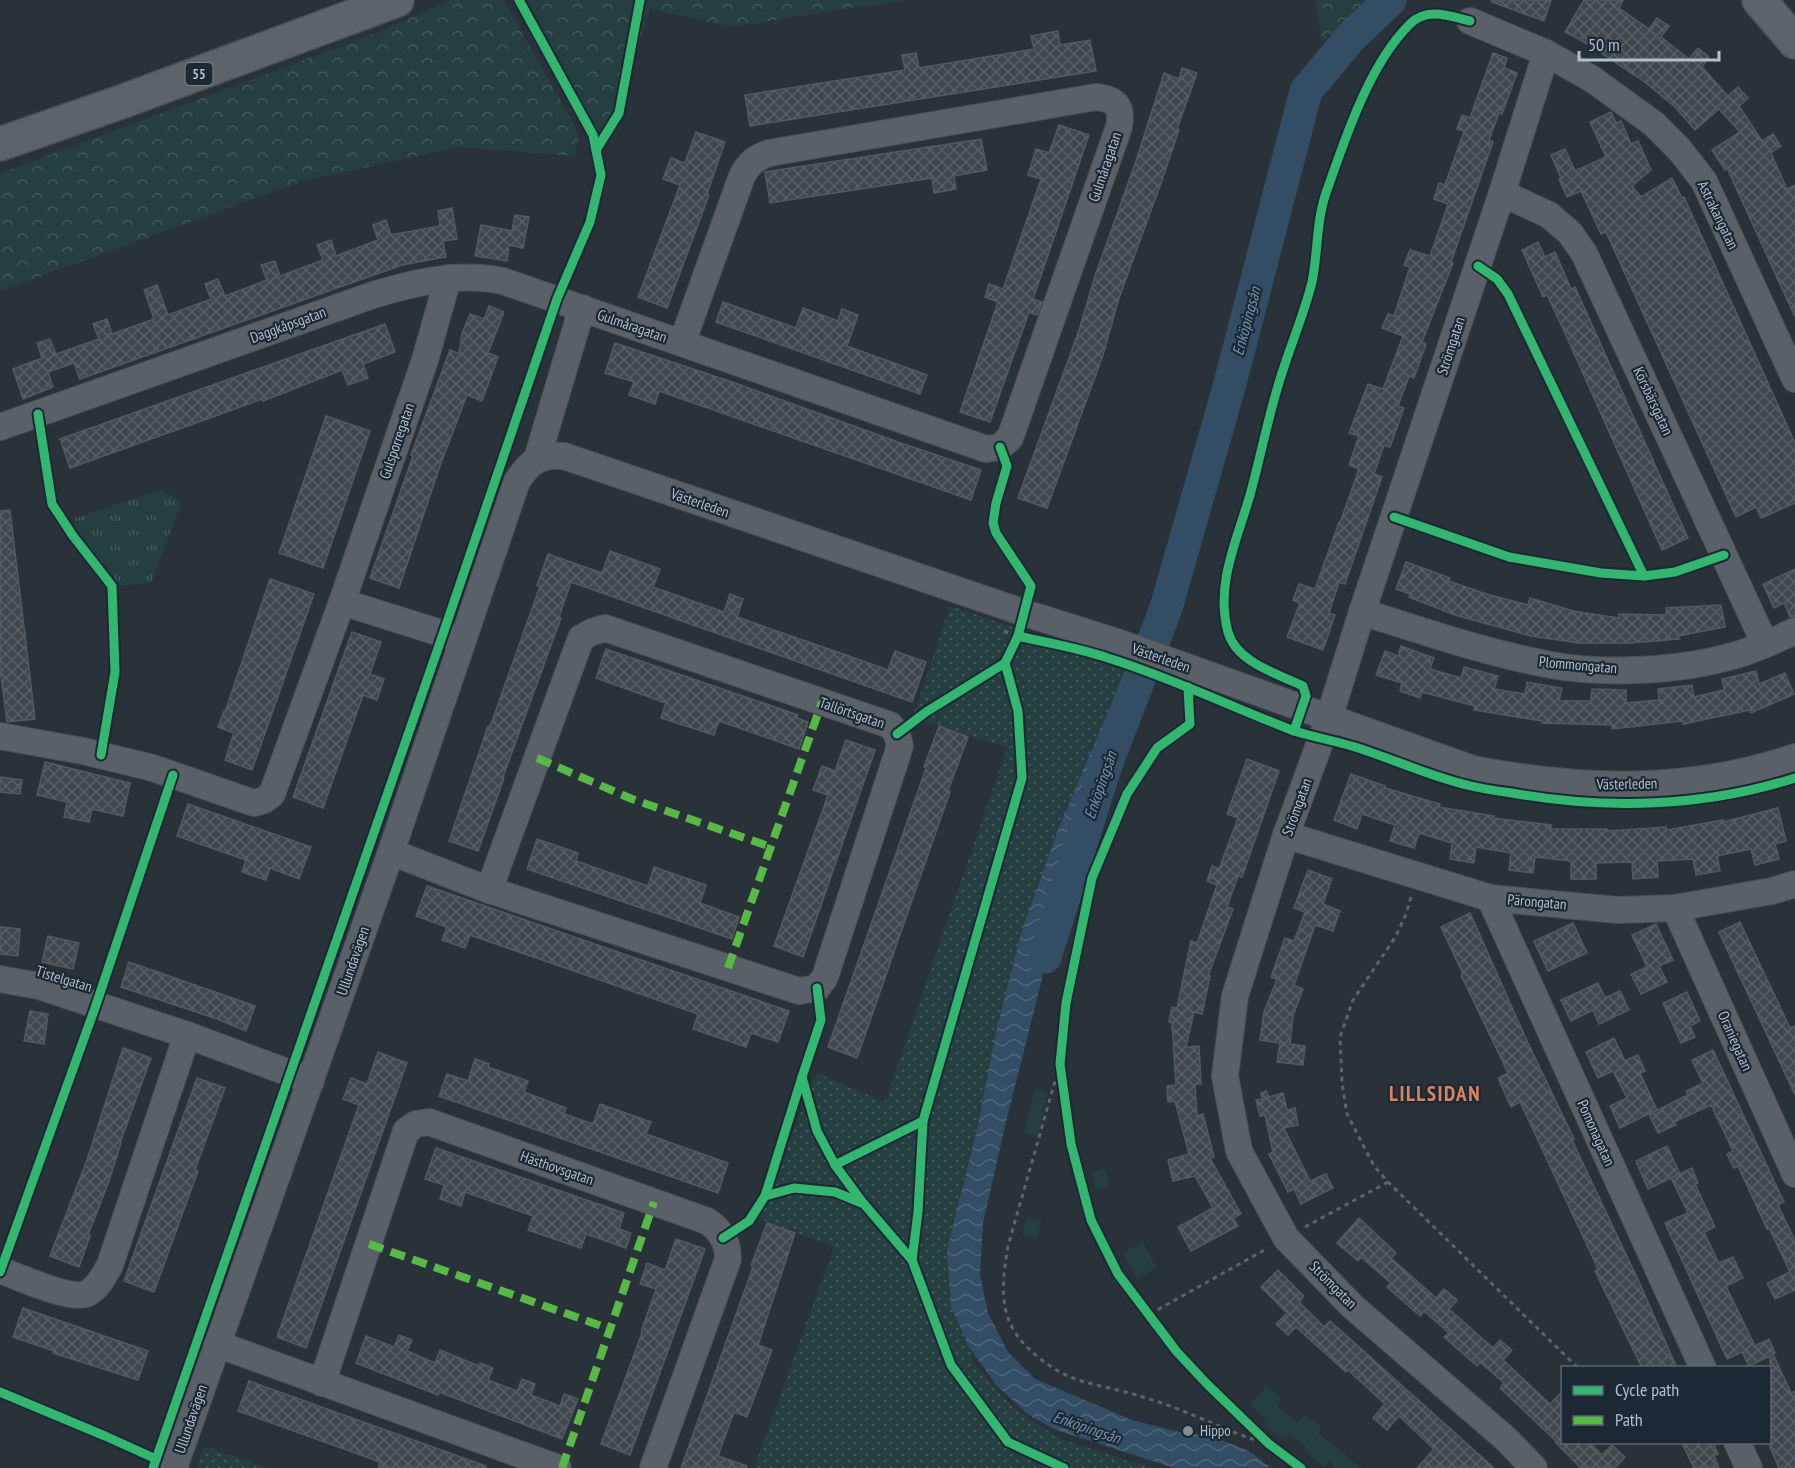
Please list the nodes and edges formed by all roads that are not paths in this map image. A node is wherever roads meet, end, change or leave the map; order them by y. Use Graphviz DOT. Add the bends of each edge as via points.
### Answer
graph roads {
  1 [pos="398,0"];
  2 [pos="1759,0"];
  3 [pos="1470,21"];
  4 [pos="1795,42"];
  5 [pos="1546,53"];
  6 [pos="0,144"];
  7 [pos="1502,193"];
  8 [pos="448,278"];
  9 [pos="582,308"];
  10 [pos="682,343"];
  11 [pos="1795,379"];
  12 [pos="0,427"];
  13 [pos="537,459"];
  14 [pos="342,602"];
  15 [pos="1362,612"];
  16 [pos="1795,631"];
  17 [pos="463,640"];
  18 [pos="1765,644"];
  19 [pos="1329,718"];
  20 [pos="0,736"];
  21 [pos="1795,757"];
  22 [pos="1286,835"];
  23 [pos="391,852"];
  24 [pos="1795,884"];
  25 [pos="489,890"];
  26 [pos="1490,898"];
  27 [pos="1675,908"];
  28 [pos="0,979"];
  29 [pos="187,1035"];
  30 [pos="311,1081"];
  31 [pos="1795,1174"];
  32 [pos="0,1270"];
  33 [pos="217,1344"];
  34 [pos="1702,1366"];
  35 [pos="322,1383"];
  36 [pos="1737,1444"];
  37 [pos="174,1468"];
  38 [pos="558,1468"];
  39 [pos="653,1468"];
  40 [pos="1534,1468"];
  41 [pos="1749,1468"];
  1 -- 6 [label="main road, 55"];
  2 -- 4 [label="main road"];
  3 -- 5 [label="street, Astrakangatan"];
  5 -- 7 [label="street, Strömgatan"];
  5 -- 11 [label="street, Astrakangatan" via="1592,79 1654,124 1698,173"];
  7 -- 15 [label="street, Strömgatan"];
  7 -- 18 [label="street, Körsbärsgatan" via="1549,215 1570,233 1584,253"];
  8 -- 9 [label="street, Daggkåpsgatan" via="503,281"];
  8 -- 12 [label="street, Daggkåpsgatan" via="373,295"];
  8 -- 14 [label="street, Gulsporregatan" via="425,360"];
  9 -- 10 [label="street, Gulmåragatan"];
  9 -- 13 [label="street"];
  10 -- 10 [label="street, Gulmåragatan" via="986,449 1000,447 1010,438 1119,127 1121,115 1117,106 1110,99 1096,97 757,157 742,176"];
  13 -- 17 [label="street, Ullundavägen" via="517,481"];
  13 -- 19 [label="street, Västerleden" via="564,456 1019,631 1118,642"];
  14 -- 17 [label="street"];
  14 -- 20 [label="street, Gulsporregatan" via="272,794 264,800 254,803 153,768"];
  15 -- 18 [label="street, Plommongatan" via="1491,652 1553,665 1607,670 1697,664"];
  15 -- 19 [label="street, Strömgatan"];
  16 -- 18 [label="street, Plommongatan"];
  17 -- 23 [label="street, Ullundavägen"];
  19 -- 21 [label="street, Västerleden" via="1473,769 1568,784 1660,784 1741,772"];
  19 -- 22 [label="street, Strömgatan"];
  22 -- 26 [label="street, Pärongatan"];
  22 -- 40 [label="street, Strömgatan" via="1235,996 1225,1076 1239,1151 1286,1238 1352,1306 1506,1438"];
  23 -- 25 [label="street, Tallörtsgatan"];
  23 -- 30 [label="street, Ullundavägen"];
  24 -- 27 [label="street, Pärongatan"];
  25 -- 25 [label="street, Tallörtsgatan" via="799,991 818,988 900,746 897,734 890,725 605,628 592,632 581,638"];
  26 -- 27 [label="street, Pärongatan" via="1618,910"];
  26 -- 34 [label="street, Pomonagatan"];
  27 -- 31 [label="street, Oraniegatan"];
  28 -- 29 [label="street, Tistelgatan" via="39,986"];
  29 -- 30 [label="street, Tistelgatan"];
  29 -- 32 [label="street" via="110,1264 97,1286 74,1296"];
  30 -- 33 [label="street, Ullundavägen"];
  33 -- 35 [label="street"];
  33 -- 37 [label="street, Ullundavägen"];
  35 -- 38 [label="street"];
  35 -- 39 [label="street, Hästhovsgatan" via="406,1131 429,1122 717,1227 728,1248 728,1259"];
  36 -- 41 [label="street"];
}
